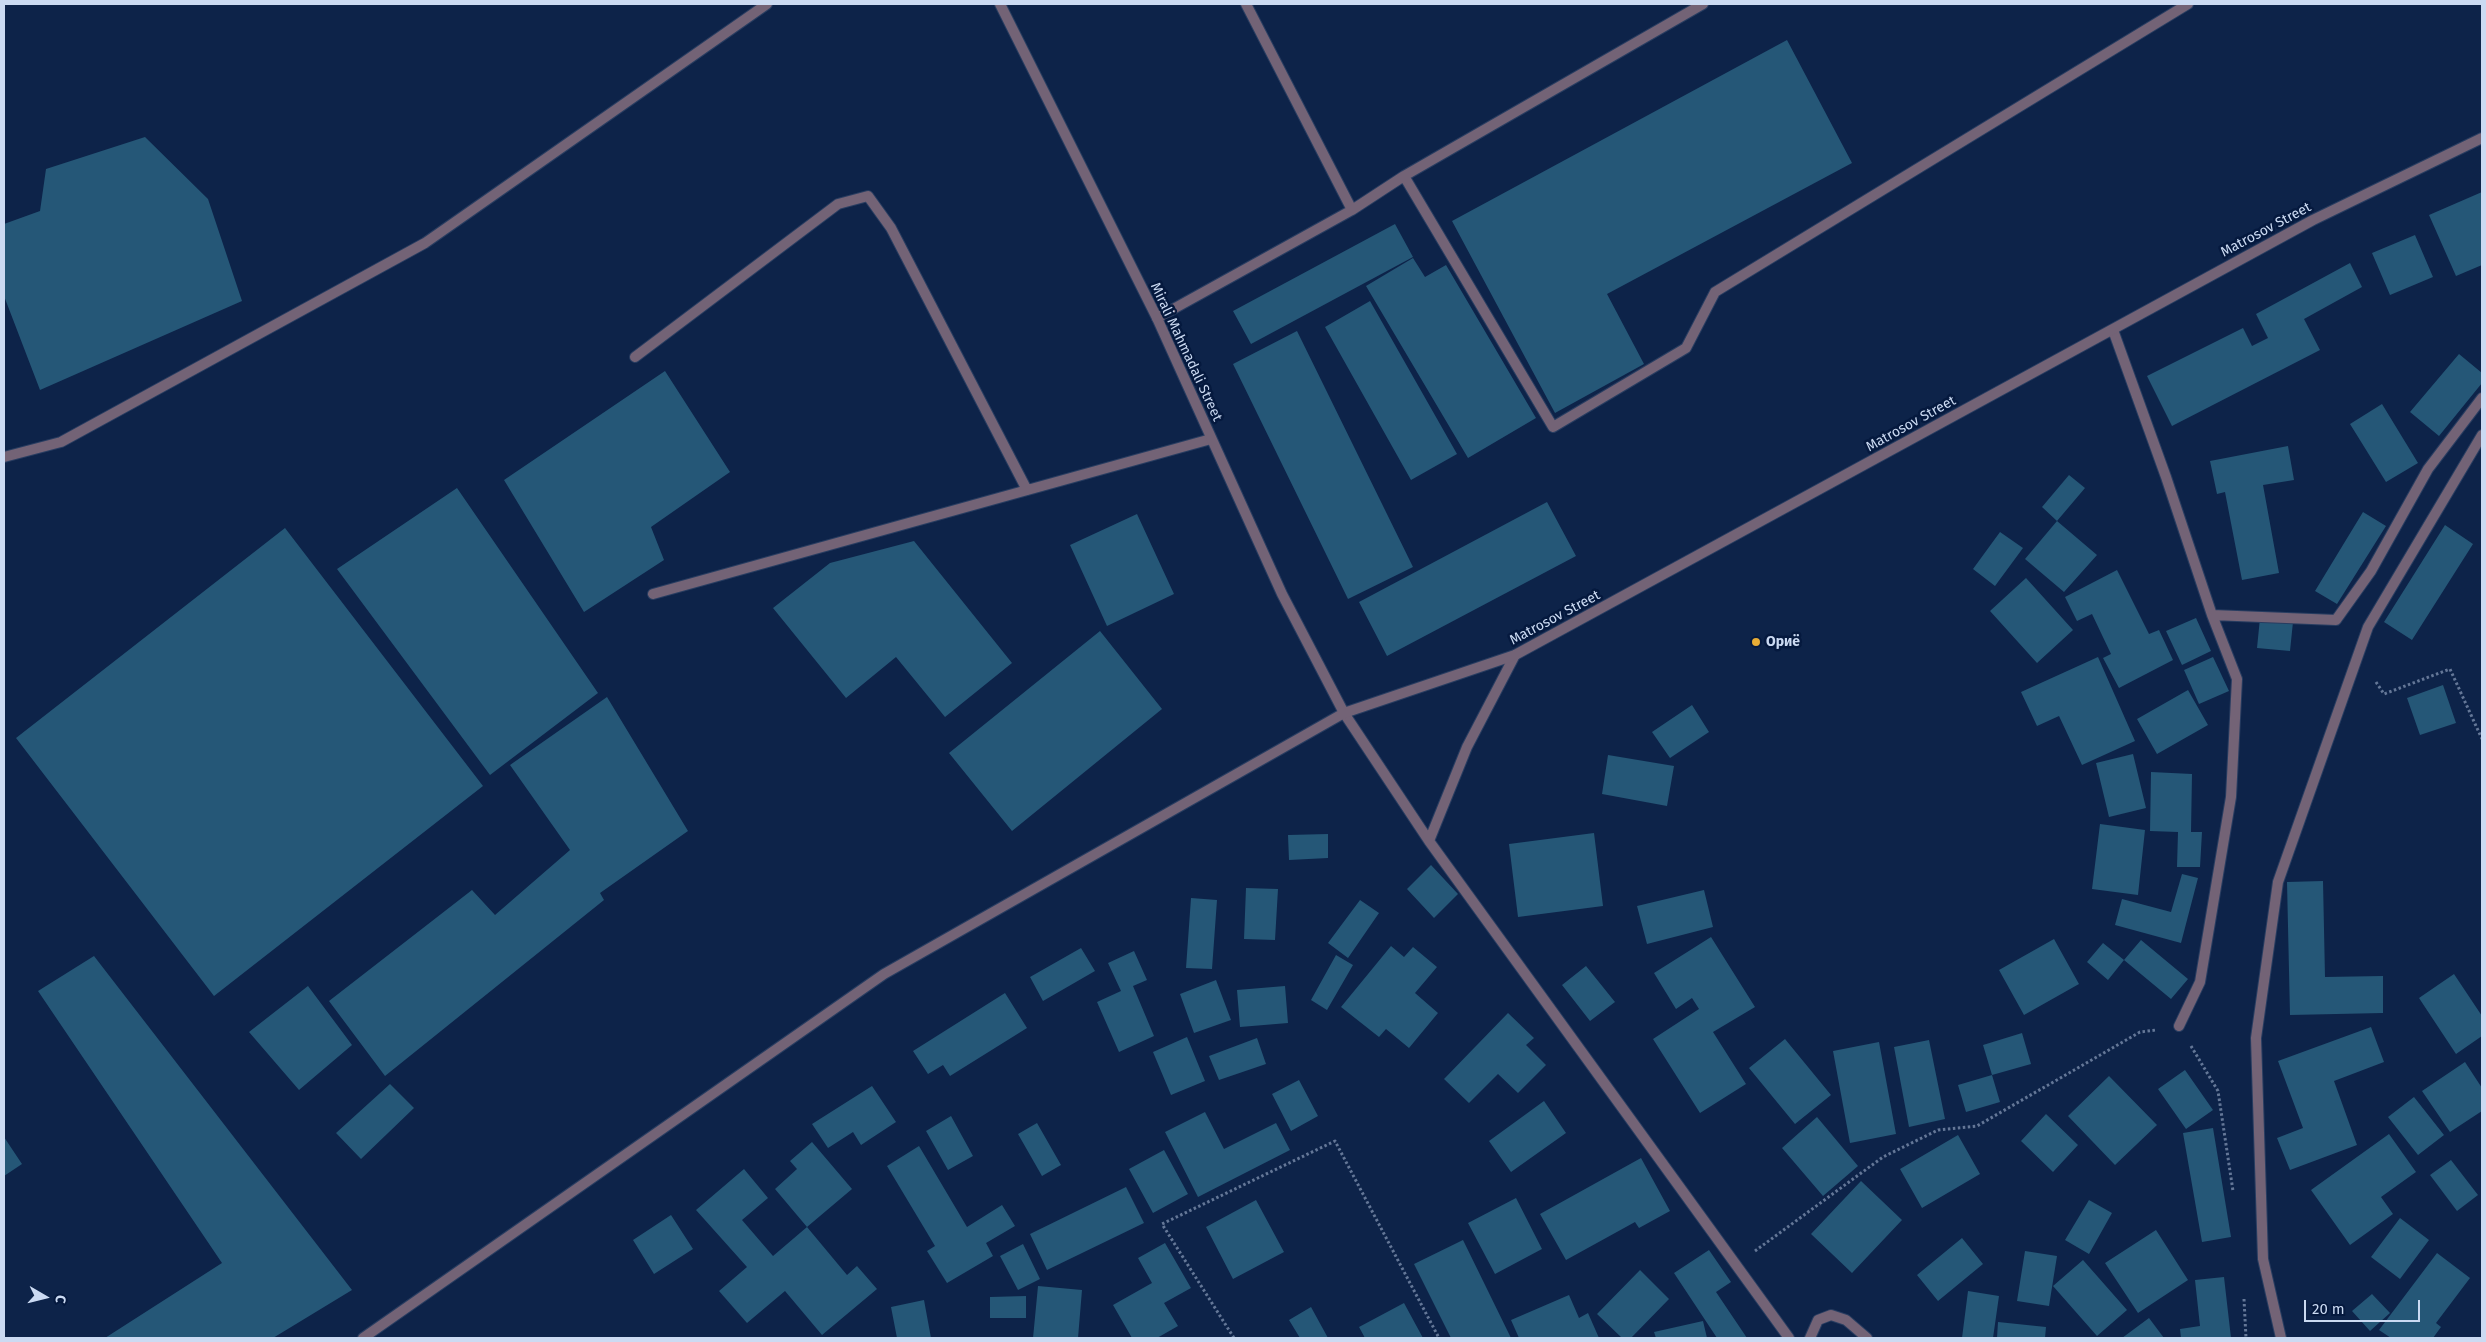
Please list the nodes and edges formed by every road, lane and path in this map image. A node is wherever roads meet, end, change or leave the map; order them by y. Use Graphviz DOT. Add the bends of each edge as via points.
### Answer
graph roads {
  1 [pos="767,4"];
  2 [pos="1000,4"];
  3 [pos="1246,4"];
  4 [pos="1702,4"];
  5 [pos="2188,4"];
  6 [pos="2482,138"];
  7 [pos="1404,176"];
  8 [pos="1352,210"];
  9 [pos="1156,318"];
  10 [pos="2112,330"];
  11 [pos="635,357"];
  12 [pos="2482,398"];
  13 [pos="2482,435"];
  14 [pos="1211,439"];
  15 [pos="4,457"];
  16 [pos="1027,490"];
  17 [pos="653,594"];
  18 [pos="2212,615"];
  19 [pos="2358,653"];
  20 [pos="1515,656"];
  21 [pos="1344,713"];
  22 [pos="2482,739"];
  23 [pos="1429,840"];
  24 [pos="2180,1026"];
  25 [pos="2234,1194"];
  26 [pos="1736,1265"];
  27 [pos="2243,1290"];
  28 [pos="363,1338"];
  29 [pos="1234,1338"];
  30 [pos="1439,1338"];
  31 [pos="1789,1338"];
  32 [pos="1810,1338"];
  33 [pos="1867,1338"];
  34 [pos="2246,1338"];
  35 [pos="2280,1338"];
  1 -- 15 [label="street" via="425,243 61,442"];
  2 -- 9 [label="street, Mirali Mahmadali Street"];
  3 -- 8 [label="street"];
  4 -- 7 [label="street"];
  5 -- 7 [label="street" via="1715,292 1686,348 1552,427"];
  6 -- 10 [label="street, Matrosov Street" via="2313,220"];
  7 -- 8 [label="street"];
  8 -- 9 [label="street"];
  9 -- 14 [label="street, Mirali Mahmadali Street"];
  10 -- 18 [label="street"];
  10 -- 20 [label="street, Matrosov Street"];
  11 -- 16 [label="street" via="838,204 868,196 891,228"];
  12 -- 18 [label="street" via="2428,470 2371,571 2336,620"];
  13 -- 19 [label="street" via="2368,626"];
  14 -- 16 [label="street"];
  14 -- 21 [label="street, Mirali Mahmadali Street" via="1282,594"];
  16 -- 17 [label="street"];
  18 -- 24 [label="street" via="2237,679 2231,797 2200,982"];
  19 -- 22 [label="path" via="2384,694 2450,669"];
  19 -- 35 [label="street" via="2278,882 2256,1038 2264,1259"];
  20 -- 21 [label="street, Matrosov Street"];
  20 -- 23 [label="street" via="1468,747"];
  21 -- 23 [label="street, Mirali Mahmadali Street"];
  21 -- 28 [label="street, Matrosov Street" via="884,974"];
  23 -- 26 [label="street, Mirali Mahmadali Street"];
  24 -- 25 [label="path" via="2218,1090"];
  24 -- 26 [label="path" via="2140,1032 1977,1126 1938,1130 1883,1157"];
  26 -- 31 [label="street, Mirali Mahmadali Street"];
  27 -- 34 [label="path"];
  29 -- 30 [label="path" via="1162,1224 1335,1141"];
  32 -- 33 [label="street" via="1818,1320 1831,1315 1846,1320"];
}
